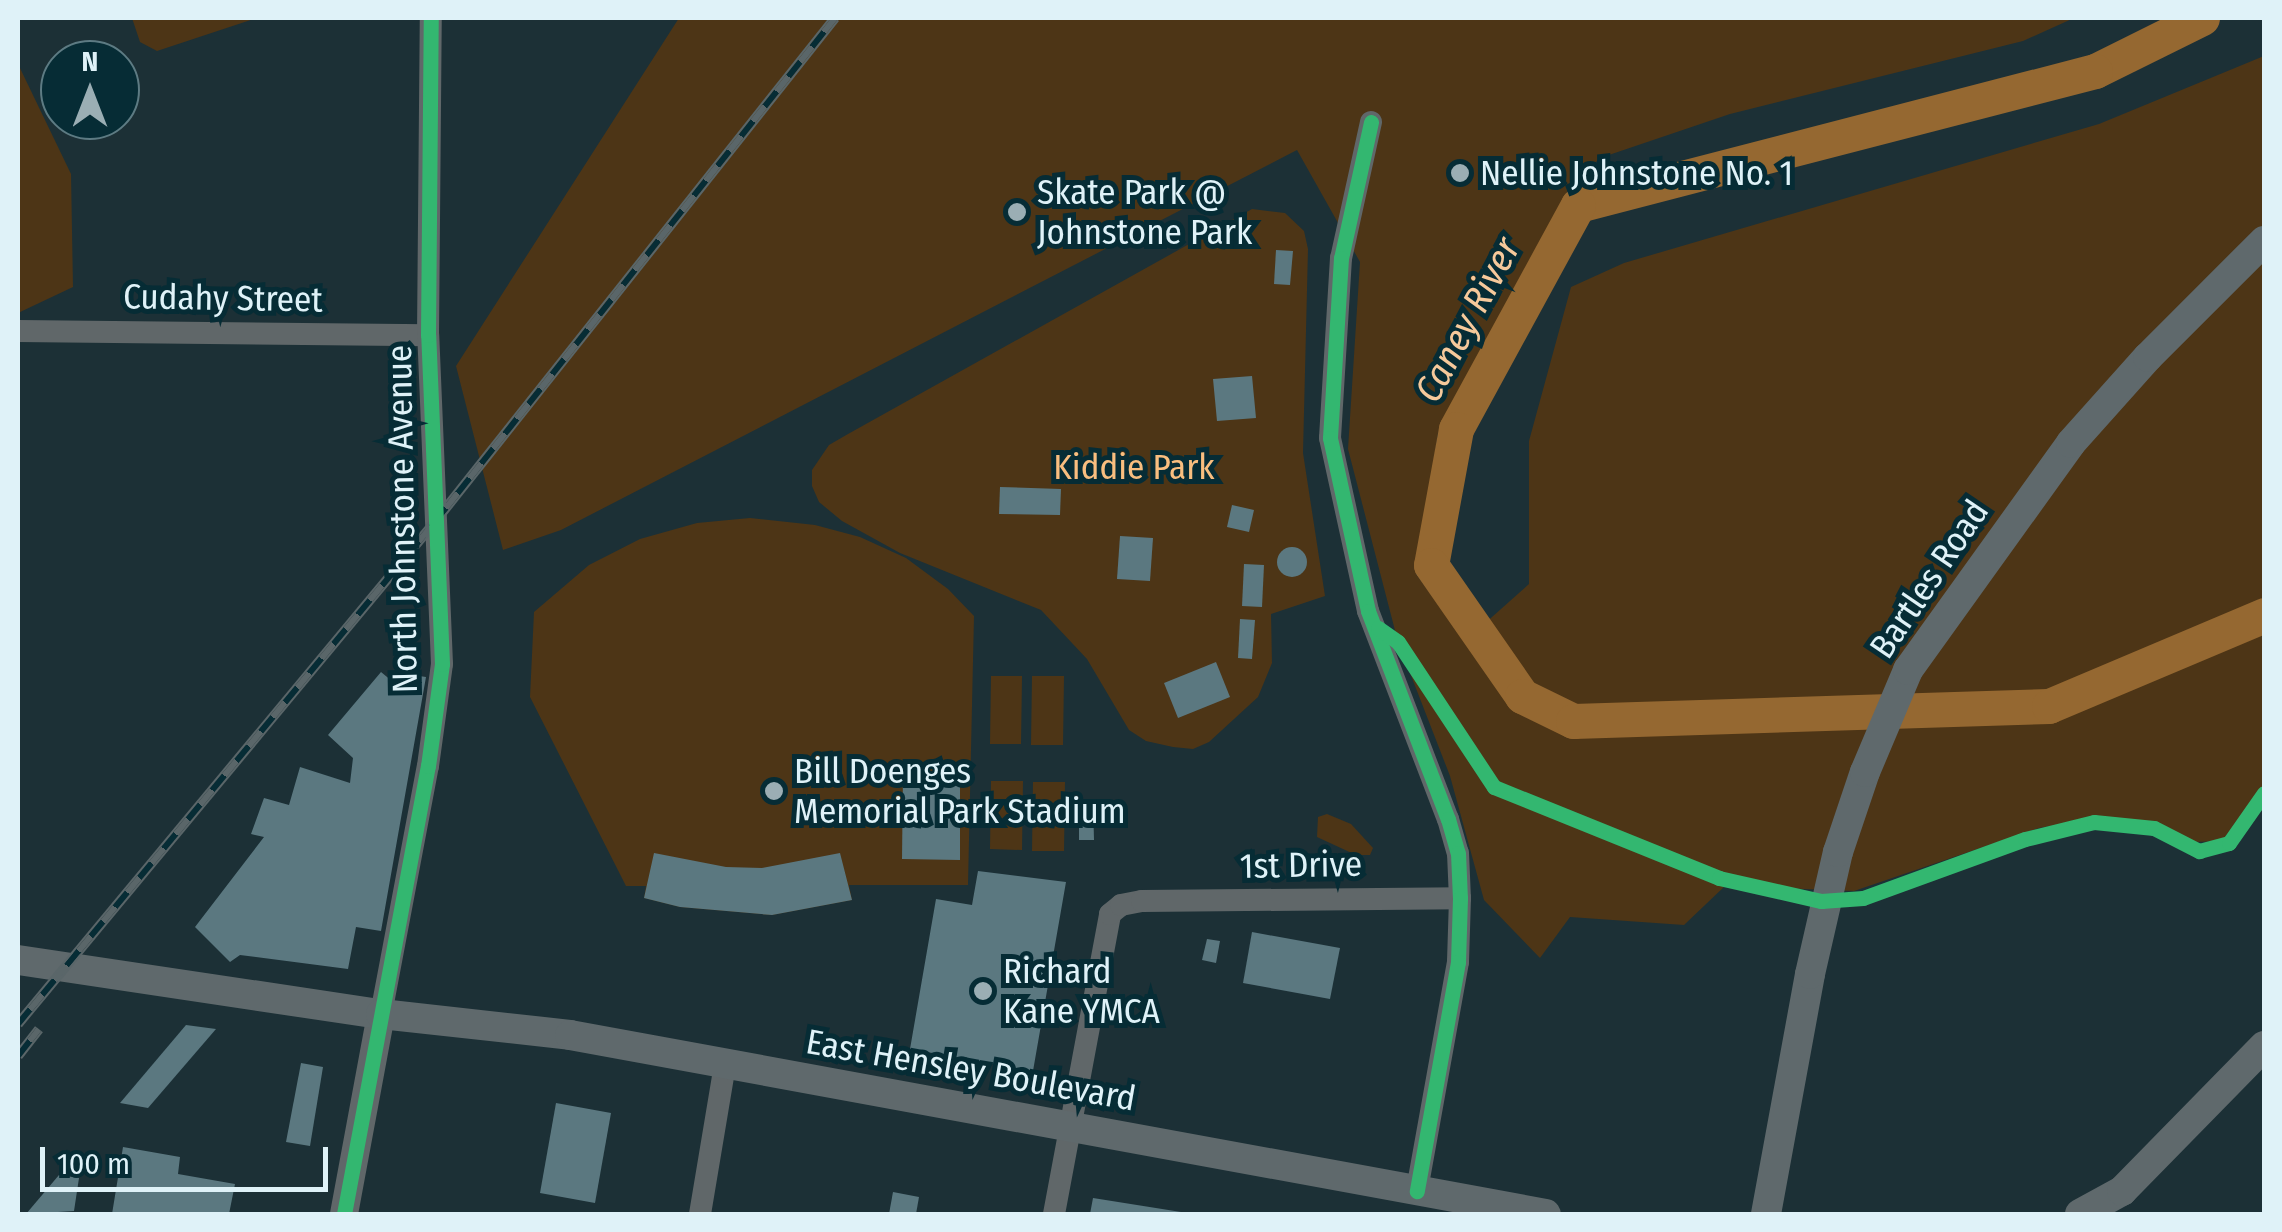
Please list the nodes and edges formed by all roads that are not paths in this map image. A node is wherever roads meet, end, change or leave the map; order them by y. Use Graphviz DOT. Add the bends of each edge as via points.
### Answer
graph roads {
  1 [pos="432,18"];
  2 [pos="1371,122"];
  3 [pos="2264,241"];
  4 [pos="18,331"];
  5 [pos="428,335"];
  6 [pos="1460,898"];
  7 [pos="18,960"];
  8 [pos="381,1014"];
  9 [pos="2264,1046"];
  10 [pos="724,1065"];
  11 [pos="1071,1126"];
  12 [pos="1414,1203"];
  13 [pos="344,1214"];
  14 [pos="700,1214"];
  15 [pos="1054,1214"];
  16 [pos="1546,1214"];
  17 [pos="1766,1214"];
  18 [pos="2081,1214"];
  1 -- 5 [label="street, North Johnstone Avenue"];
  2 -- 6 [label="street" via="1341,258 1330,438 1368,612 1448,819"];
  3 -- 17 [label="main road, Bartles Road" via="2071,443 1908,670 1849,820 1810,974"];
  4 -- 5 [label="street, Cudahy Street"];
  5 -- 8 [label="street, North Johnstone Avenue" via="442,664"];
  6 -- 11 [label="street, 1st Drive" via="1121,906 1102,932"];
  6 -- 12 [label="street" via="1458,962"];
  7 -- 8 [label="main road, East Hensley Boulevard"];
  8 -- 10 [label="main road, East Hensley Boulevard" via="570,1035"];
  8 -- 13 [label="street"];
  9 -- 18 [label="main road" via="2122,1190"];
  10 -- 11 [label="main road, East Hensley Boulevard"];
  10 -- 14 [label="street"];
  11 -- 12 [label="main road, East Hensley Boulevard"];
  11 -- 15 [label="street"];
  12 -- 16 [label="main road, East Hensley Boulevard"];
}
